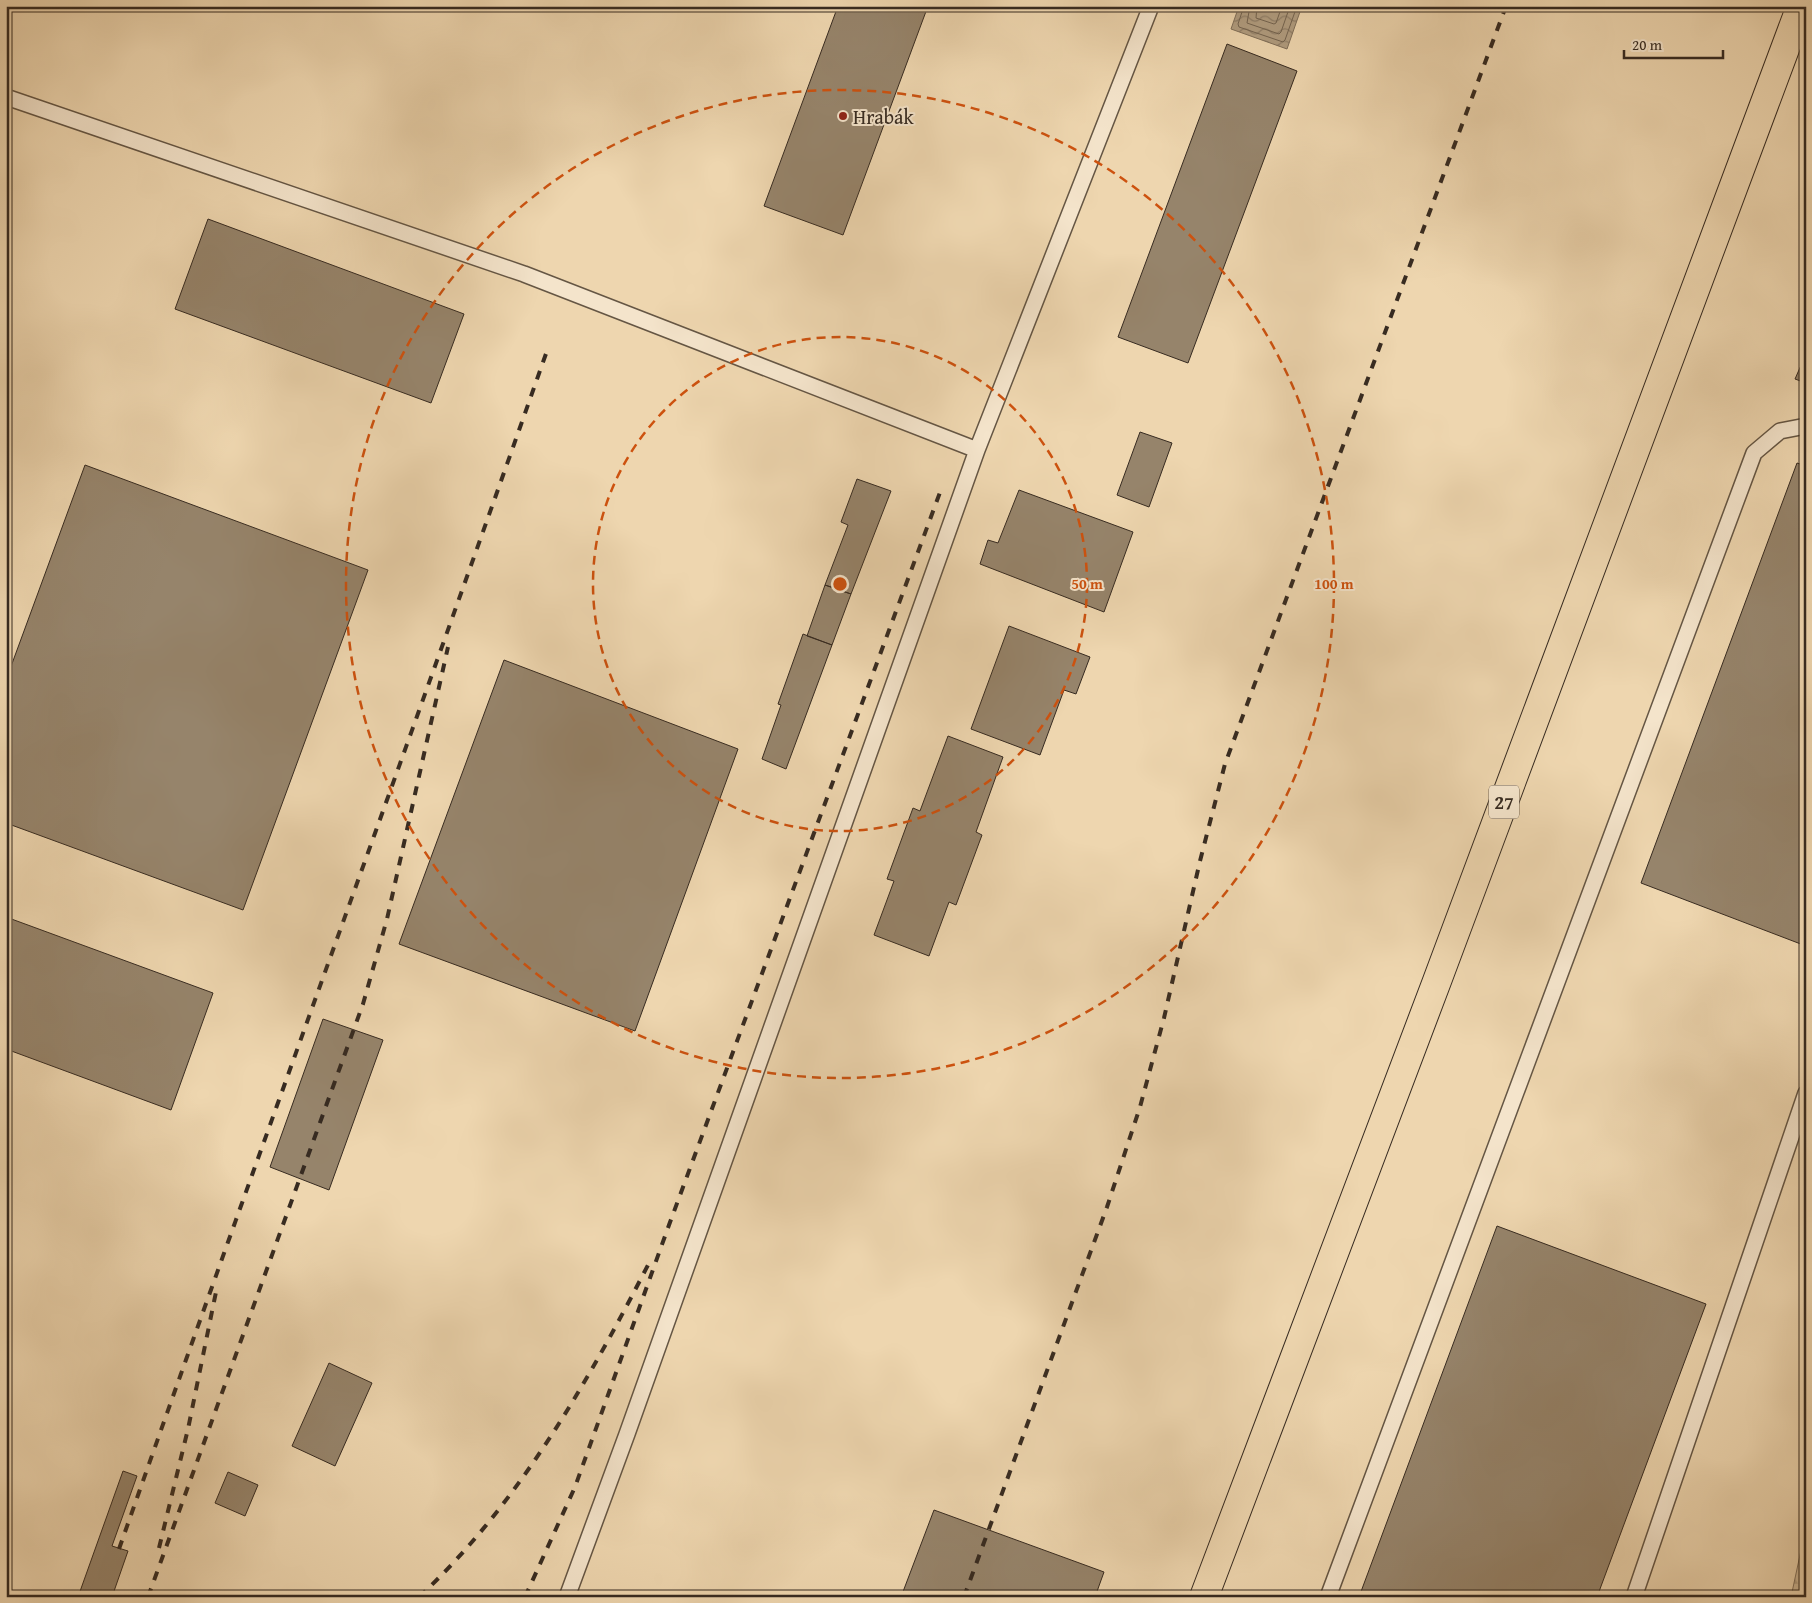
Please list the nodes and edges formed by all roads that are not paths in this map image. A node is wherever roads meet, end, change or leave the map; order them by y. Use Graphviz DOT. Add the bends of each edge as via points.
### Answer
graph roads {
  1 [pos="1151,6"];
  2 [pos="1801,6"];
  3 [pos="6,97"];
  4 [pos="1806,426"];
  5 [pos="978,450"];
  6 [pos="1806,1093"];
  7 [pos="567,1597"];
  8 [pos="1204,1597"];
  9 [pos="1328,1597"];
  10 [pos="1634,1597"];
  1 -- 5 [label="lane"];
  2 -- 8 [label="main road, 27"];
  3 -- 5 [label="lane" via="524,274"];
  4 -- 9 [label="lane" via="1780,431 1754,453"];
  5 -- 7 [label="lane"];
  6 -- 10 [label="lane"];
}
